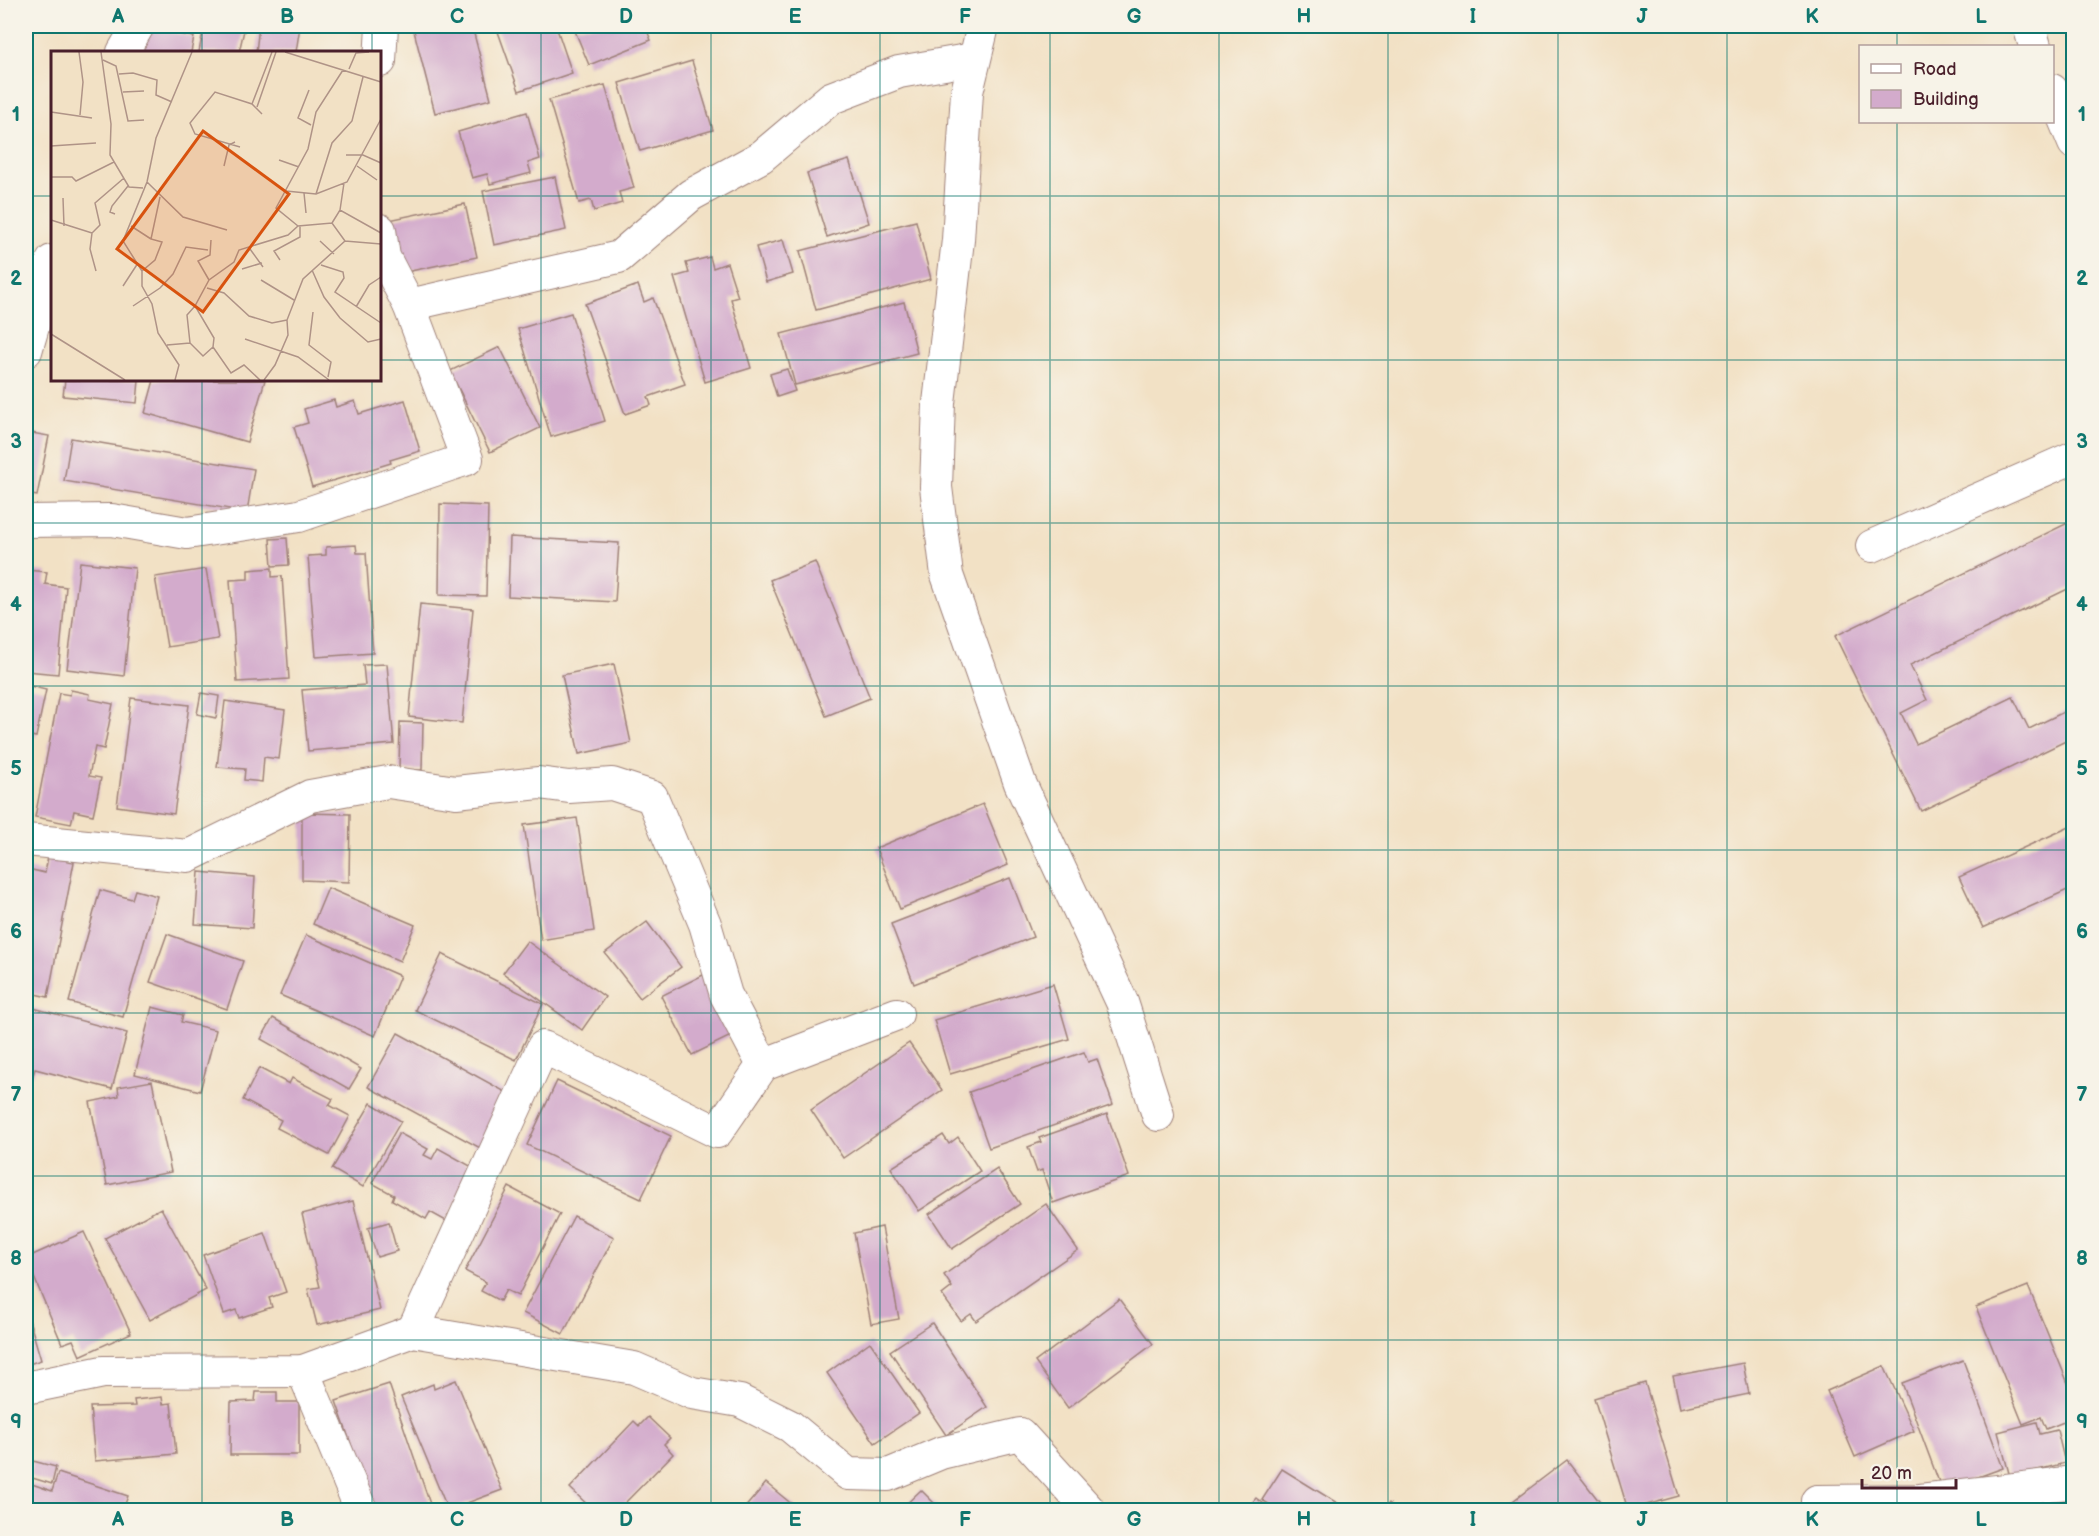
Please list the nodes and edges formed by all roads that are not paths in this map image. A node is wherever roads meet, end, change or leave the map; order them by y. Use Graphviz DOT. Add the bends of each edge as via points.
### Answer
graph roads {
  1 [pos="138,26"];
  2 [pos="382,26"];
  3 [pos="983,26"];
  4 [pos="2029,26"];
  5 [pos="2035,45"];
  6 [pos="124,51"];
  7 [pos="381,51"];
  8 [pos="973,59"];
  9 [pos="2054,95"];
  10 [pos="2073,143"];
  11 [pos="381,237"];
  12 [pos="51,264"];
  13 [pos="409,305"];
  14 [pos="26,351"];
  15 [pos="2073,457"];
  16 [pos="26,521"];
  17 [pos="1872,546"];
  18 [pos="26,840"];
  19 [pos="897,1014"];
  20 [pos="763,1065"];
  21 [pos="1158,1115"];
  22 [pos="413,1331"];
  23 [pos="303,1371"];
  24 [pos="26,1388"];
  25 [pos="2073,1482"];
  26 [pos="362,1510"];
  27 [pos="1089,1510"];
  28 [pos="1817,1510"];
  1 -- 6 [label="street"];
  2 -- 7 [label="street"];
  3 -- 8 [label="street"];
  4 -- 5 [label="street"];
  8 -- 13 [label="street" via="899,72 831,98 760,157 691,195 619,257"];
  8 -- 21 [label="street" via="939,403 936,487 947,575 1020,783 1122,1002"];
  9 -- 10 [label="street"];
  11 -- 13 [label="street" via="384,258"];
  12 -- 14 [label="street"];
  13 -- 16 [label="street" via="467,459 299,516 188,533 112,520"];
  15 -- 17 [label="street"];
  18 -- 20 [label="street" via="189,856 310,796 388,782 456,792 539,783 569,787 612,784 652,797 705,924 726,995"];
  19 -- 20 [label="street"];
  20 -- 22 [label="street" via="717,1132 543,1047"];
  22 -- 23 [label="street"];
  22 -- 27 [label="street" via="634,1368 692,1393 740,1401 790,1426 848,1474 888,1475 941,1453 1020,1434"];
  23 -- 24 [label="street" via="104,1372"];
  23 -- 26 [label="street"];
  25 -- 28 [label="street" via="1920,1500 1818,1501"];
}
